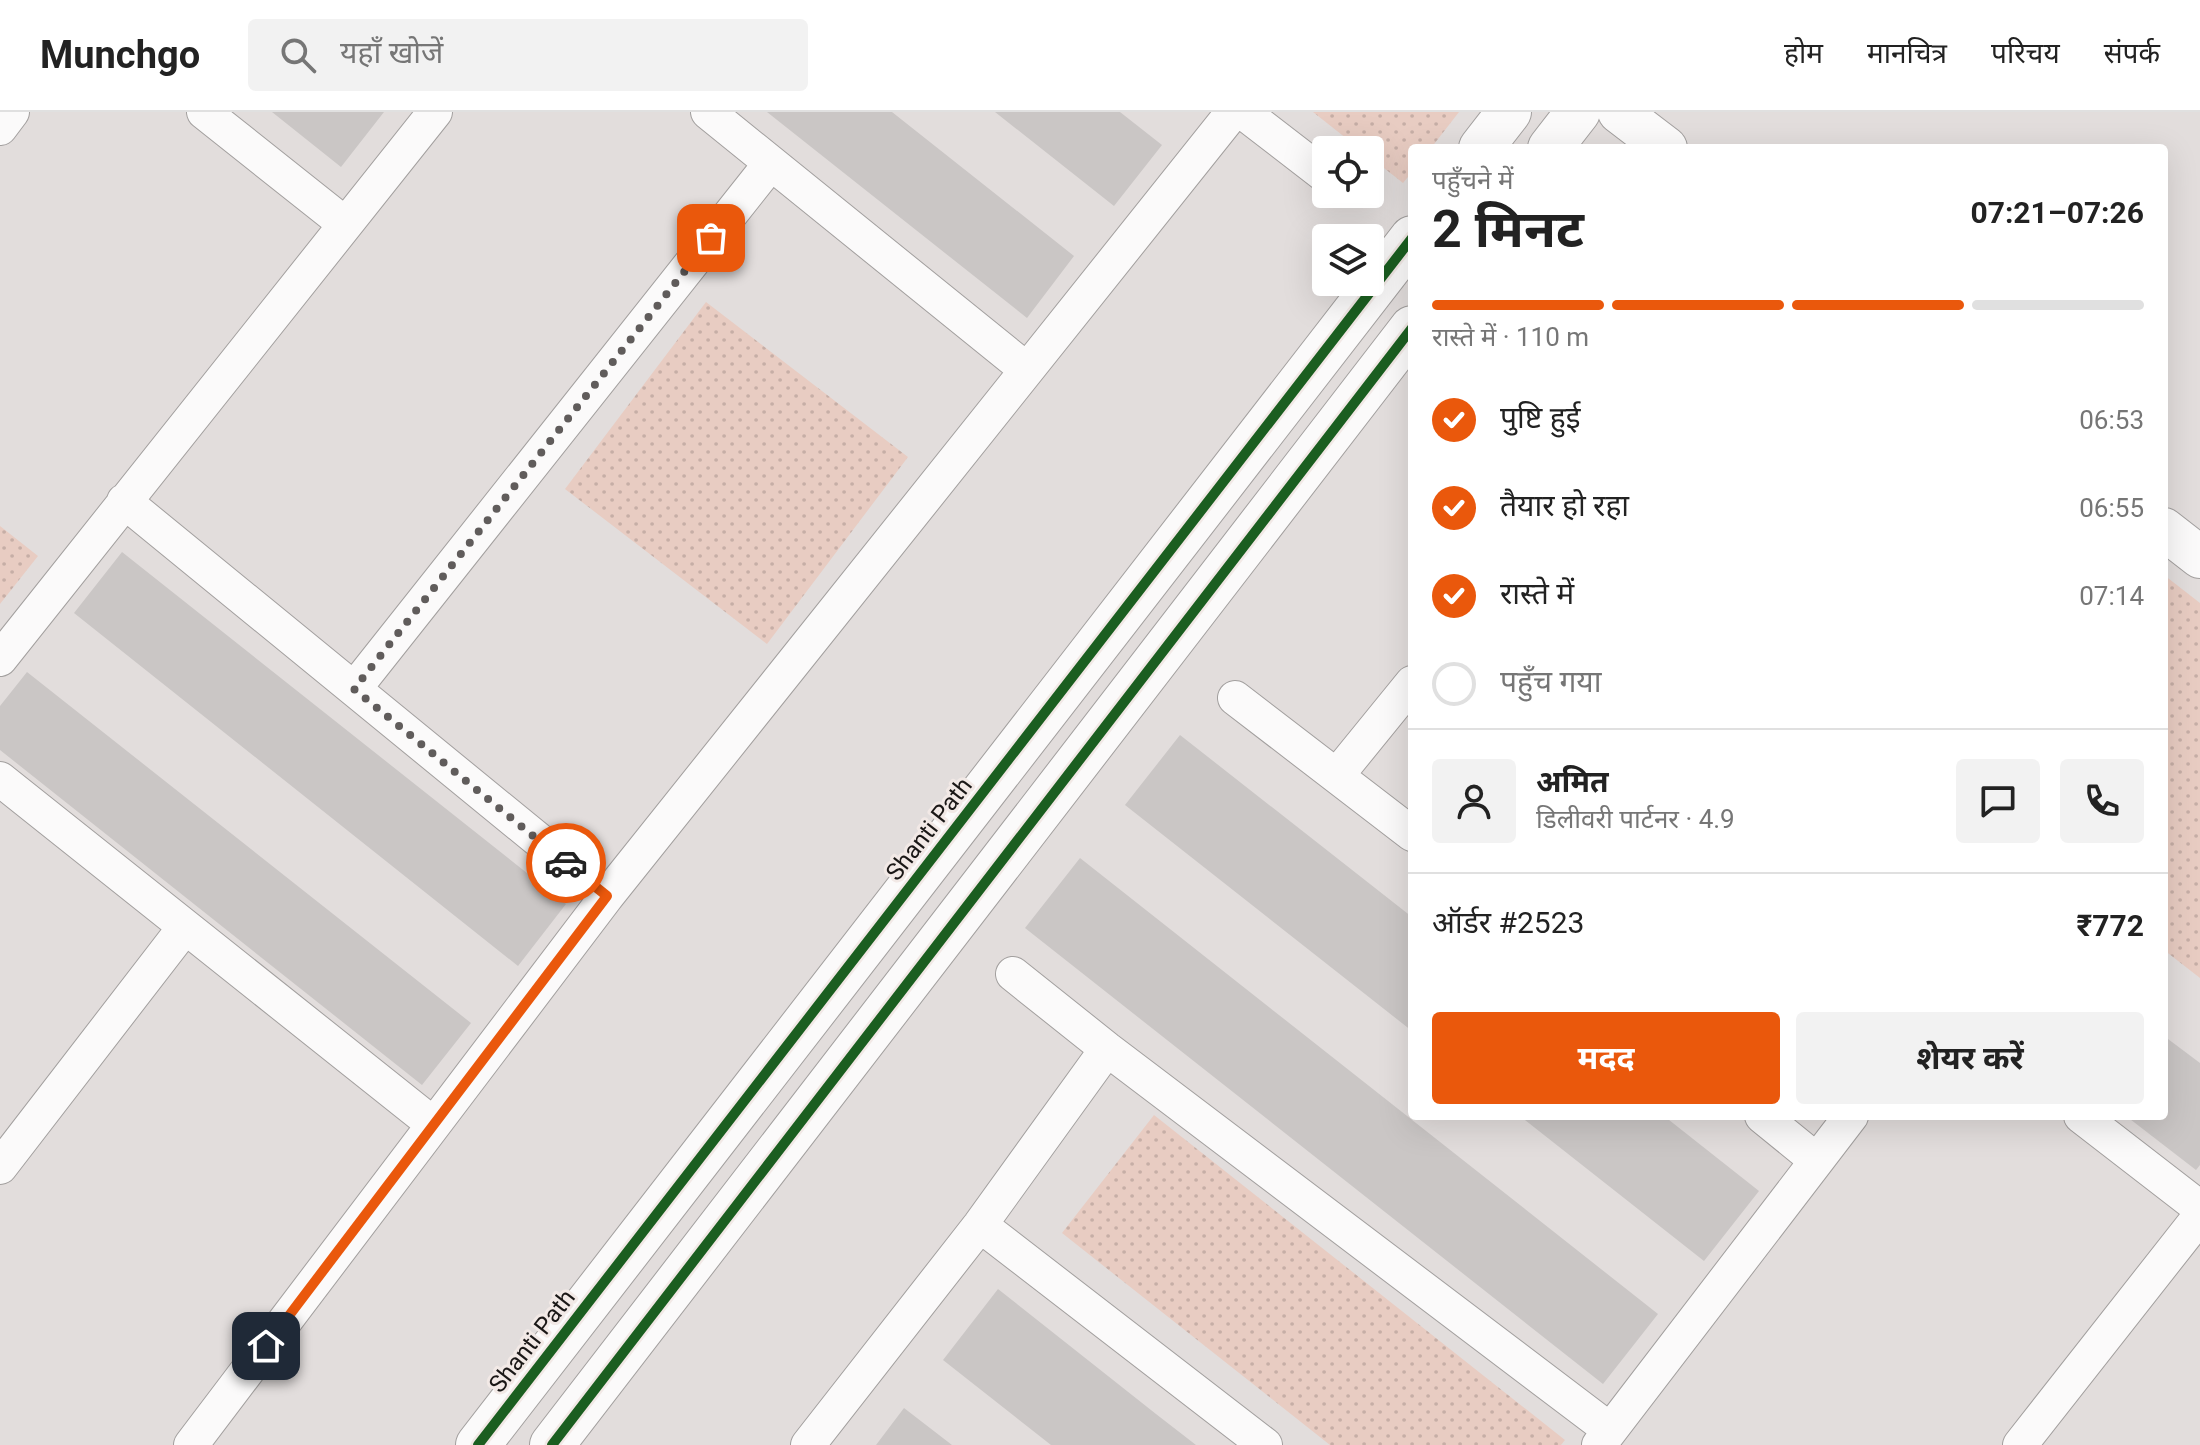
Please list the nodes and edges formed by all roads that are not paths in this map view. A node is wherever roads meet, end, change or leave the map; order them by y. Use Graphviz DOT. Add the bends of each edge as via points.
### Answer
graph roads {
  1 [pos="12,112"];
  2 [pos="204,112"];
  3 [pos="435,112"];
  4 [pos="708,112"];
  5 [pos="1233,112"];
  6 [pos="1243,112"];
  7 [pos="1509,112"];
  8 [pos="1578,112"];
  9 [pos="1619,112"];
  10 [pos="0,128"];
  11 [pos="1484,144"];
  12 [pos="1553,144"];
  13 [pos="1661,144"];
  14 [pos="771,163"];
  15 [pos="1312,165"];
  16 [pos="345,224"];
  17 [pos="1408,243"];
  18 [pos="1408,333"];
  19 [pos="1027,370"];
  20 [pos="124,501"];
  21 [pos="2168,532"];
  22 [pos="2200,557"];
  23 [pos="0,659"];
  24 [pos="1408,688"];
  25 [pos="354,689"];
  26 [pos="1235,698"];
  27 [pos="1338,774"];
  28 [pos="0,779"];
  29 [pos="1408,831"];
  30 [pos="607,896"];
  31 [pos="185,927"];
  32 [pos="1013,974"];
  33 [pos="1107,1049"];
  34 [pos="1767,1120"];
  35 [pos="1848,1120"];
  36 [pos="2086,1120"];
  37 [pos="433,1124"];
  38 [pos="1816,1160"];
  39 [pos="0,1167"];
  40 [pos="2200,1208"];
  41 [pos="2200,1216"];
  42 [pos="980,1225"];
  43 [pos="1605,1438"];
  44 [pos="191,1445"];
  45 [pos="478,1445"];
  46 [pos="552,1445"];
  47 [pos="808,1445"];
  48 [pos="1265,1445"];
  49 [pos="2020,1445"];
  1 -- 10 [label="street"];
  2 -- 16 [label="street"];
  3 -- 16 [label="street"];
  4 -- 14 [label="street"];
  5 -- 19 [label="street"];
  6 -- 15 [label="street"];
  7 -- 11 [label="main road"];
  8 -- 12 [label="main road"];
  9 -- 13 [label="street"];
  14 -- 19 [label="street"];
  14 -- 25 [label="street"];
  16 -- 20 [label="street"];
  17 -- 45 [label="main road, Shanti Path"];
  18 -- 46 [label="main road"];
  19 -- 30 [label="street"];
  20 -- 23 [label="street"];
  20 -- 25 [label="street"];
  21 -- 22 [label="street"];
  24 -- 27 [label="street"];
  25 -- 30 [label="street"];
  26 -- 27 [label="street"];
  27 -- 29 [label="street"];
  28 -- 31 [label="street"];
  30 -- 37 [label="street"];
  31 -- 37 [label="street"];
  31 -- 39 [label="street"];
  32 -- 33 [label="street"];
  33 -- 42 [label="street"];
  33 -- 43 [label="street"];
  34 -- 38 [label="street"];
  35 -- 38 [label="street"];
  36 -- 40 [label="street"];
  37 -- 44 [label="street"];
  38 -- 43 [label="street"];
  41 -- 49 [label="street"];
  42 -- 47 [label="street"];
  42 -- 48 [label="street"];
}
